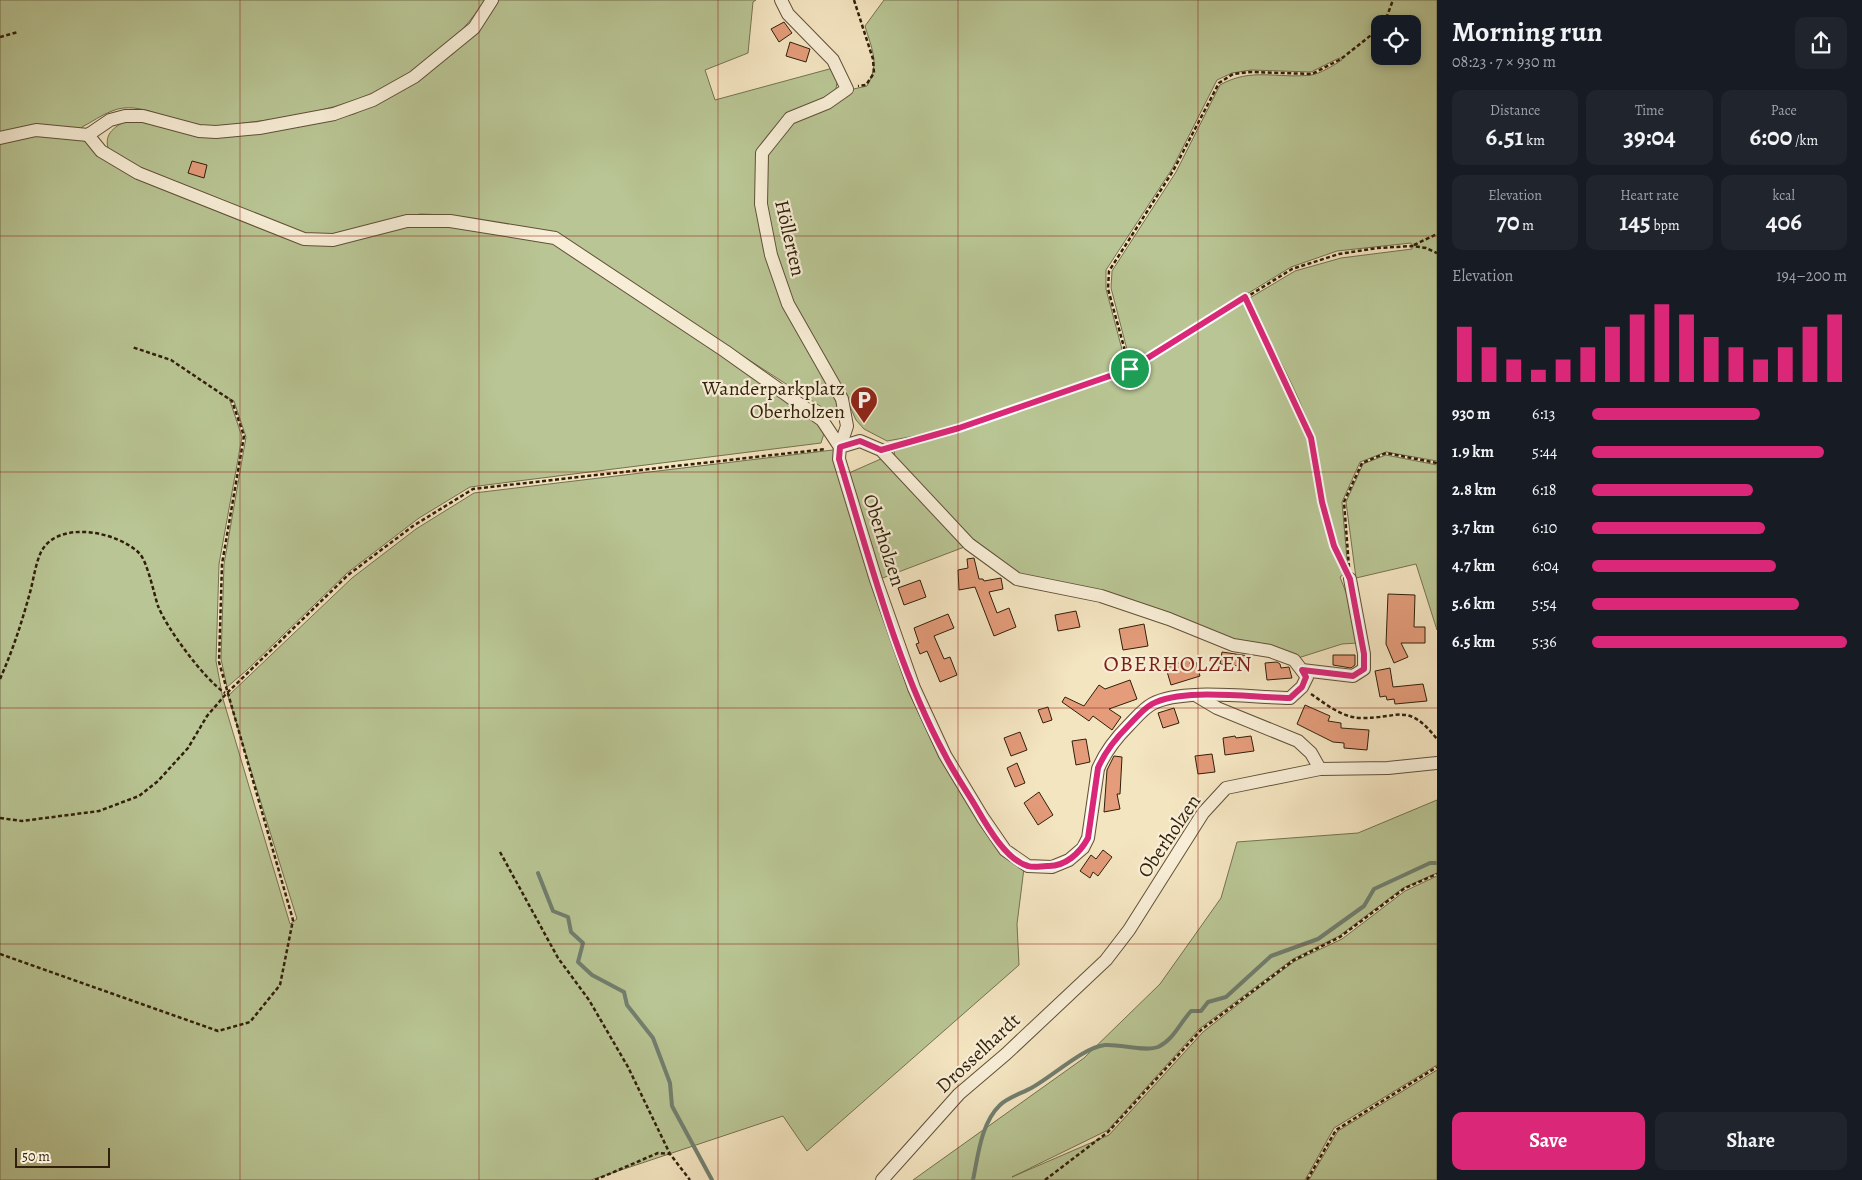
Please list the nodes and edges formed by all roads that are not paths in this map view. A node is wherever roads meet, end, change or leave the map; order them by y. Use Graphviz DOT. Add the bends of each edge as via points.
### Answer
graph roads {
  1 [pos="492,0"];
  2 [pos="781,0"];
  3 [pos="88,135"];
  4 [pos="0,138"];
  5 [pos="840,447"];
  6 [pos="1350,579"];
  7 [pos="1302,670"];
  8 [pos="1197,696"];
  9 [pos="1437,763"];
  10 [pos="1320,769"];
  11 [pos="1106,960"];
  12 [pos="882,1180"];
  1 -- 3 [label="street" via="474,28 414,77 373,100 342,111 259,128 216,132 190,129 144,116 125,116 110,120"];
  2 -- 5 [label="street, Höllerten" via="788,14 833,60 847,89 827,102 790,118 762,153 761,204 772,255 788,304 842,399 847,426"];
  3 -- 4 [label="street" via="36,130"];
  3 -- 5 [label="street" via="101,151 138,173 304,239 333,240 407,221 441,221 555,238 822,420"];
  5 -- 7 [label="street, Oberholzen" via="860,441 881,450 969,544 1017,579 1101,596 1233,645 1270,651 1294,660"];
  5 -- 8 [label="street, Oberholzen" via="839,459 876,580 914,688 945,755 1005,850 1028,866 1052,867 1069,860 1083,848 1088,838 1098,768 1108,749 1153,704 1171,698"];
  6 -- 7 [label="street, Oberholzen" via="1364,669 1353,676"];
  7 -- 8 [label="street, Oberholzen" via="1306,677 1302,687 1290,698"];
  8 -- 10 [label="street" via="1217,708 1298,741 1311,753"];
  9 -- 10 [label="street, Oberholzen"];
  10 -- 11 [label="street, Oberholzen" via="1226,788 1204,812"];
  11 -- 12 [label="street, Drosselhardt" via="959,1094"];
}
